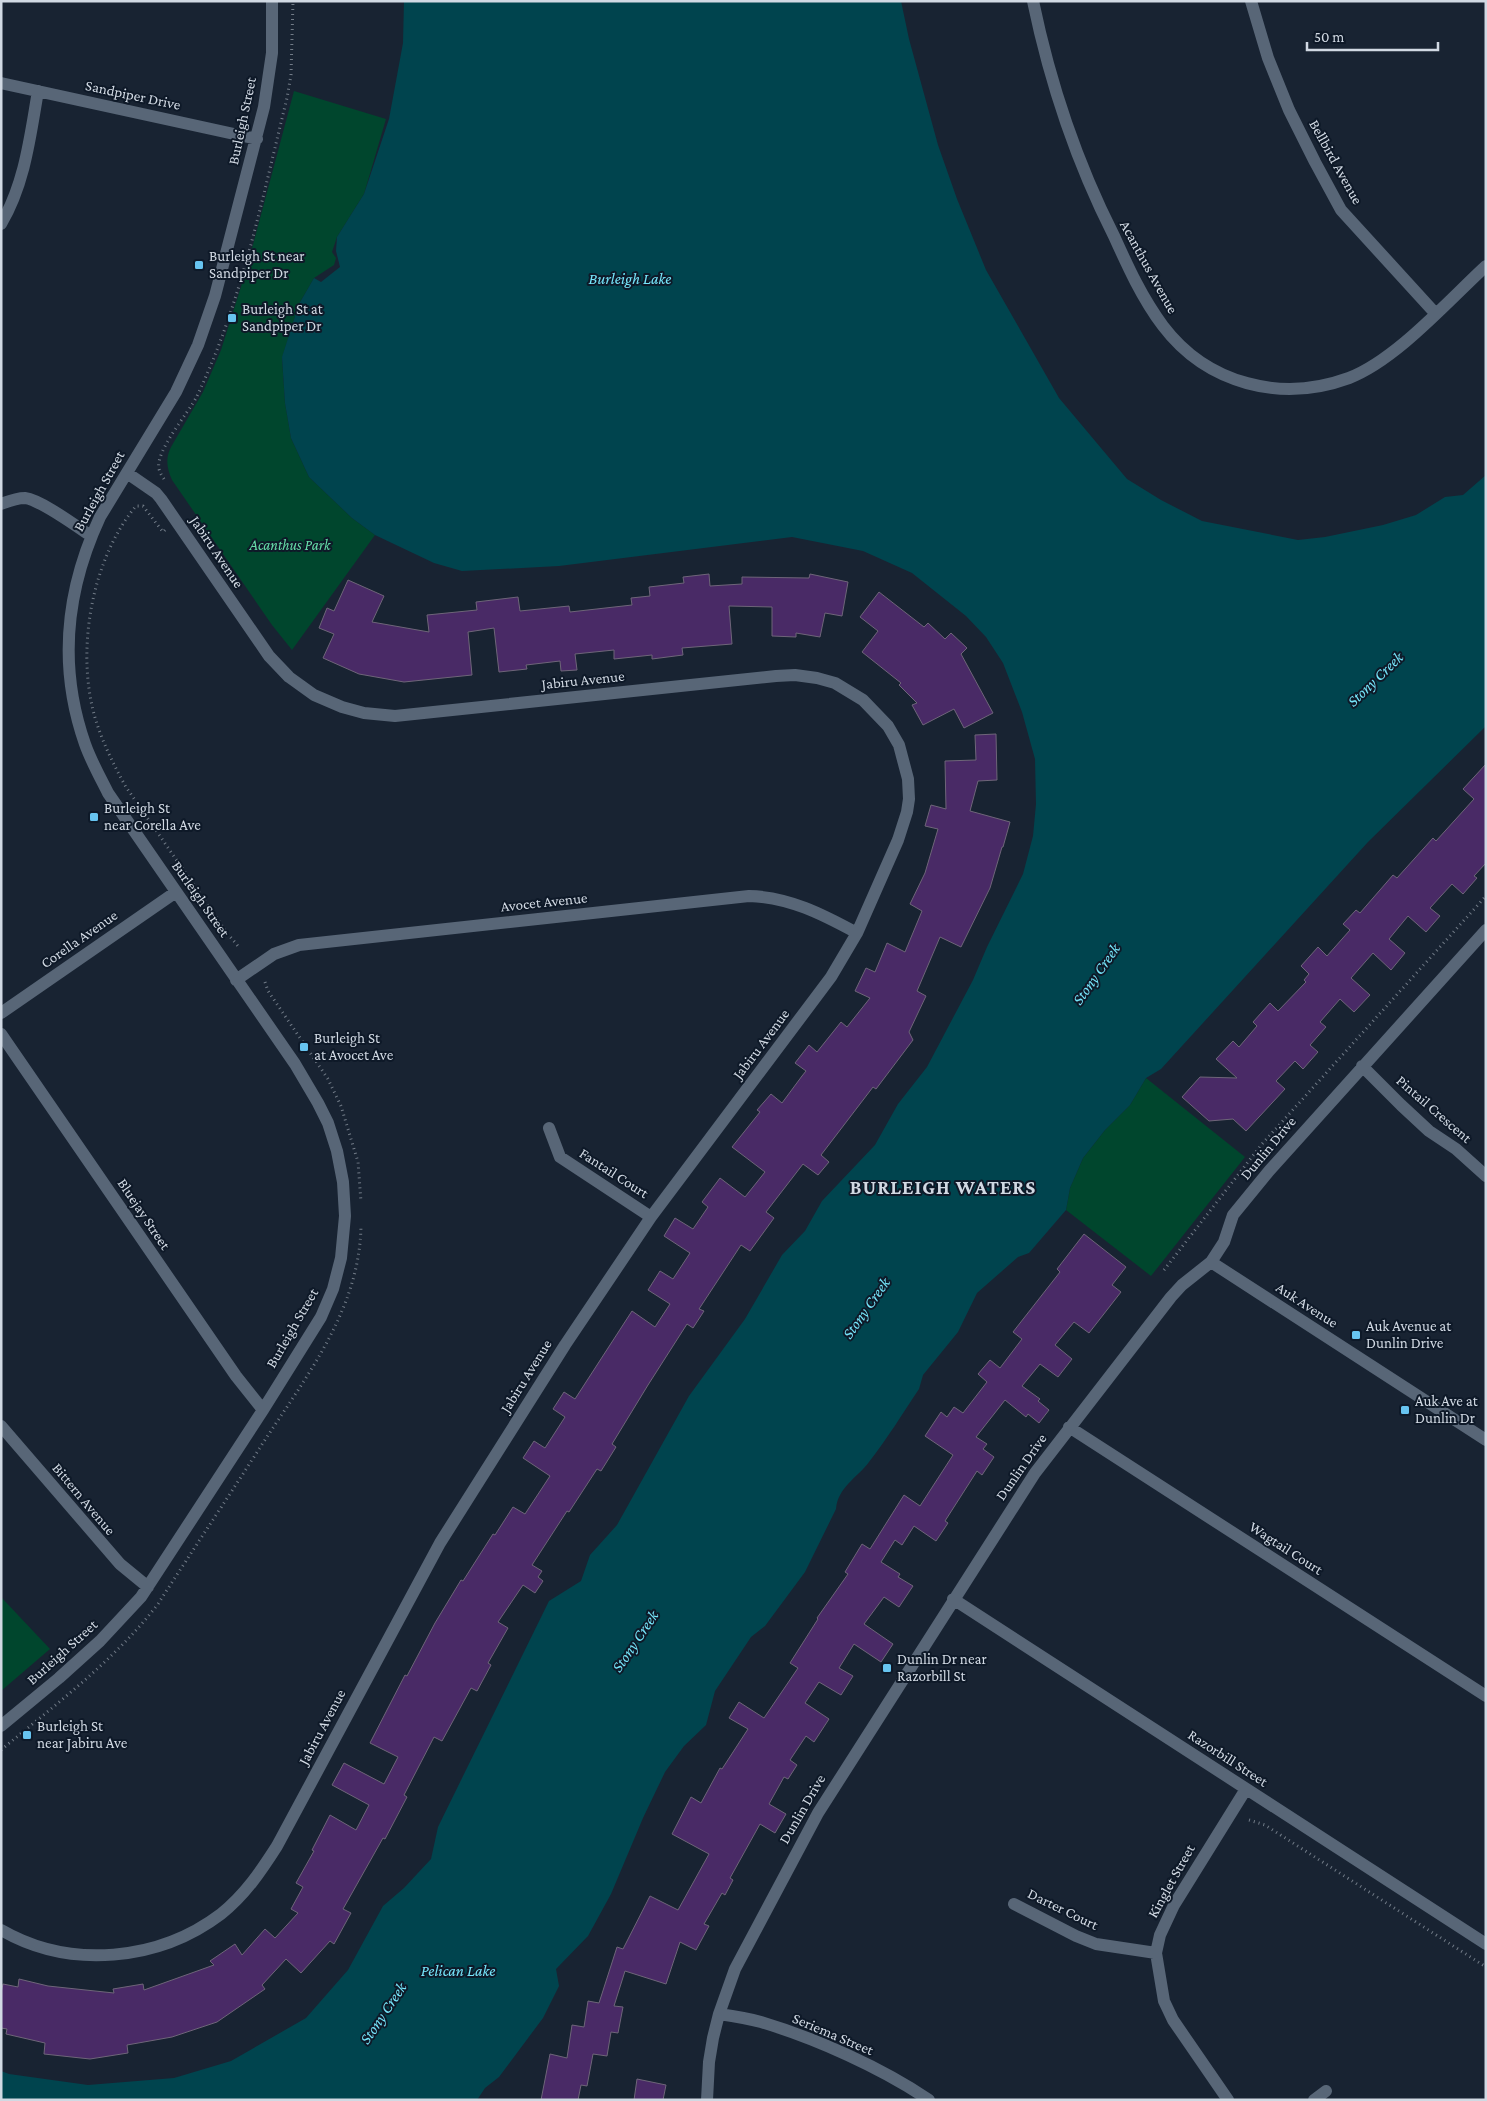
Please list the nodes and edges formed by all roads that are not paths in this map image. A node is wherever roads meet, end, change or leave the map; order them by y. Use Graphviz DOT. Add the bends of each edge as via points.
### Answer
graph roads {
  1 [pos="272,1"];
  2 [pos="1033,1"];
  3 [pos="1251,1"];
  4 [pos="1,83"];
  5 [pos="38,91"];
  6 [pos="257,139"];
  7 [pos="1,224"];
  8 [pos="1486,266"];
  9 [pos="1435,313"];
  10 [pos="128,473"];
  11 [pos="1,504"];
  12 [pos="91,536"];
  13 [pos="176,892"];
  14 [pos="1486,930"];
  15 [pos="857,933"];
  16 [pos="236,980"];
  17 [pos="1,1013"];
  18 [pos="1,1034"];
  19 [pos="1362,1066"];
  20 [pos="549,1128"];
  21 [pos="1486,1176"];
  22 [pos="651,1217"];
  23 [pos="1211,1262"];
  24 [pos="263,1410"];
  25 [pos="1,1426"];
  26 [pos="1069,1427"];
  27 [pos="1486,1440"];
  28 [pos="148,1587"];
  29 [pos="953,1599"];
  30 [pos="1486,1696"];
  31 [pos="1,1726"];
  32 [pos="1246,1789"];
  33 [pos="1014,1904"];
  34 [pos="1,1930"];
  35 [pos="1486,1944"];
  36 [pos="1156,1953"];
  37 [pos="719,2014"];
  38 [pos="1326,2091"];
  39 [pos="707,2100"];
  40 [pos="929,2100"];
  41 [pos="1228,2100"];
  42 [pos="1314,2100"];
  1 -- 6 [label="street, Burleigh Street" via="272,53"];
  2 -- 9 [label="street, Acanthus Avenue" via="1054,88 1071,140 1101,211 1150,308 1163,327 1202,362 1224,375 1277,390 1327,385 1372,366"];
  3 -- 9 [label="street, Bellbird Avenue" via="1268,58 1289,110 1342,210"];
  4 -- 5 [label="street, Sandpiper Drive"];
  5 -- 6 [label="street, Sandpiper Drive"];
  5 -- 7 [label="street" via="24,168 12,205"];
  6 -- 10 [label="street, Burleigh Street" via="215,296 198,345 176,392"];
  8 -- 9 [label="street, Acanthus Avenue"];
  10 -- 12 [label="street, Burleigh Street"];
  10 -- 15 [label="street, Jabiru Avenue" via="161,499 269,656 301,686 342,707 395,716 426,714 795,675 826,680 851,691 876,712 899,745 908,779 909,799 898,840"];
  11 -- 12 [label="street" via="26,498"];
  12 -- 13 [label="street, Burleigh Street" via="72,598 69,624 72,692 78,722 85,745 108,793"];
  13 -- 16 [label="street, Burleigh Street"];
  13 -- 17 [label="street, Corella Avenue"];
  14 -- 19 [label="street, Dunlin Drive"];
  15 -- 16 [label="street, Avocet Avenue" via="800,905 779,898 749,896 299,945 269,957"];
  15 -- 22 [label="street, Jabiru Avenue" via="832,977"];
  16 -- 24 [label="street, Burleigh Street" via="318,1103 328,1123 344,1182 342,1250 333,1289 321,1316"];
  18 -- 24 [label="street, Bluejay Street" via="236,1376"];
  19 -- 21 [label="street, Pintail Crescent" via="1429,1130"];
  19 -- 23 [label="street, Dunlin Drive" via="1233,1215 1224,1242"];
  20 -- 22 [label="street, Fantail Court" via="560,1157"];
  22 -- 34 [label="street, Jabiru Avenue" via="564,1345 440,1544 276,1846 244,1892 222,1913 194,1931 166,1944 135,1952 103,1956 72,1954 41,1947"];
  23 -- 26 [label="street, Dunlin Drive" via="1171,1297"];
  23 -- 27 [label="street, Auk Avenue"];
  24 -- 28 [label="street, Burleigh Street"];
  25 -- 28 [label="street, Bittern Avenue" via="120,1564"];
  26 -- 29 [label="street, Dunlin Drive"];
  26 -- 30 [label="street, Wagtail Court"];
  28 -- 31 [label="street, Burleigh Street" via="100,1641"];
  29 -- 32 [label="street, Razorbill Street"];
  29 -- 37 [label="street, Dunlin Drive" via="818,1813 749,1940"];
  32 -- 35 [label="street, Razorbill Street"];
  32 -- 36 [label="street, Kinglet Street" via="1174,1905 1160,1935"];
  33 -- 36 [label="street, Darter Court" via="1096,1944"];
  36 -- 41 [label="street, Kinglet Street" via="1164,2001 1173,2020"];
  37 -- 39 [label="street, Dunlin Drive" via="709,2062"];
  37 -- 40 [label="street, Seriema Street" via="760,2022 802,2036 852,2058"];
  38 -- 42 [label="street"];
}
